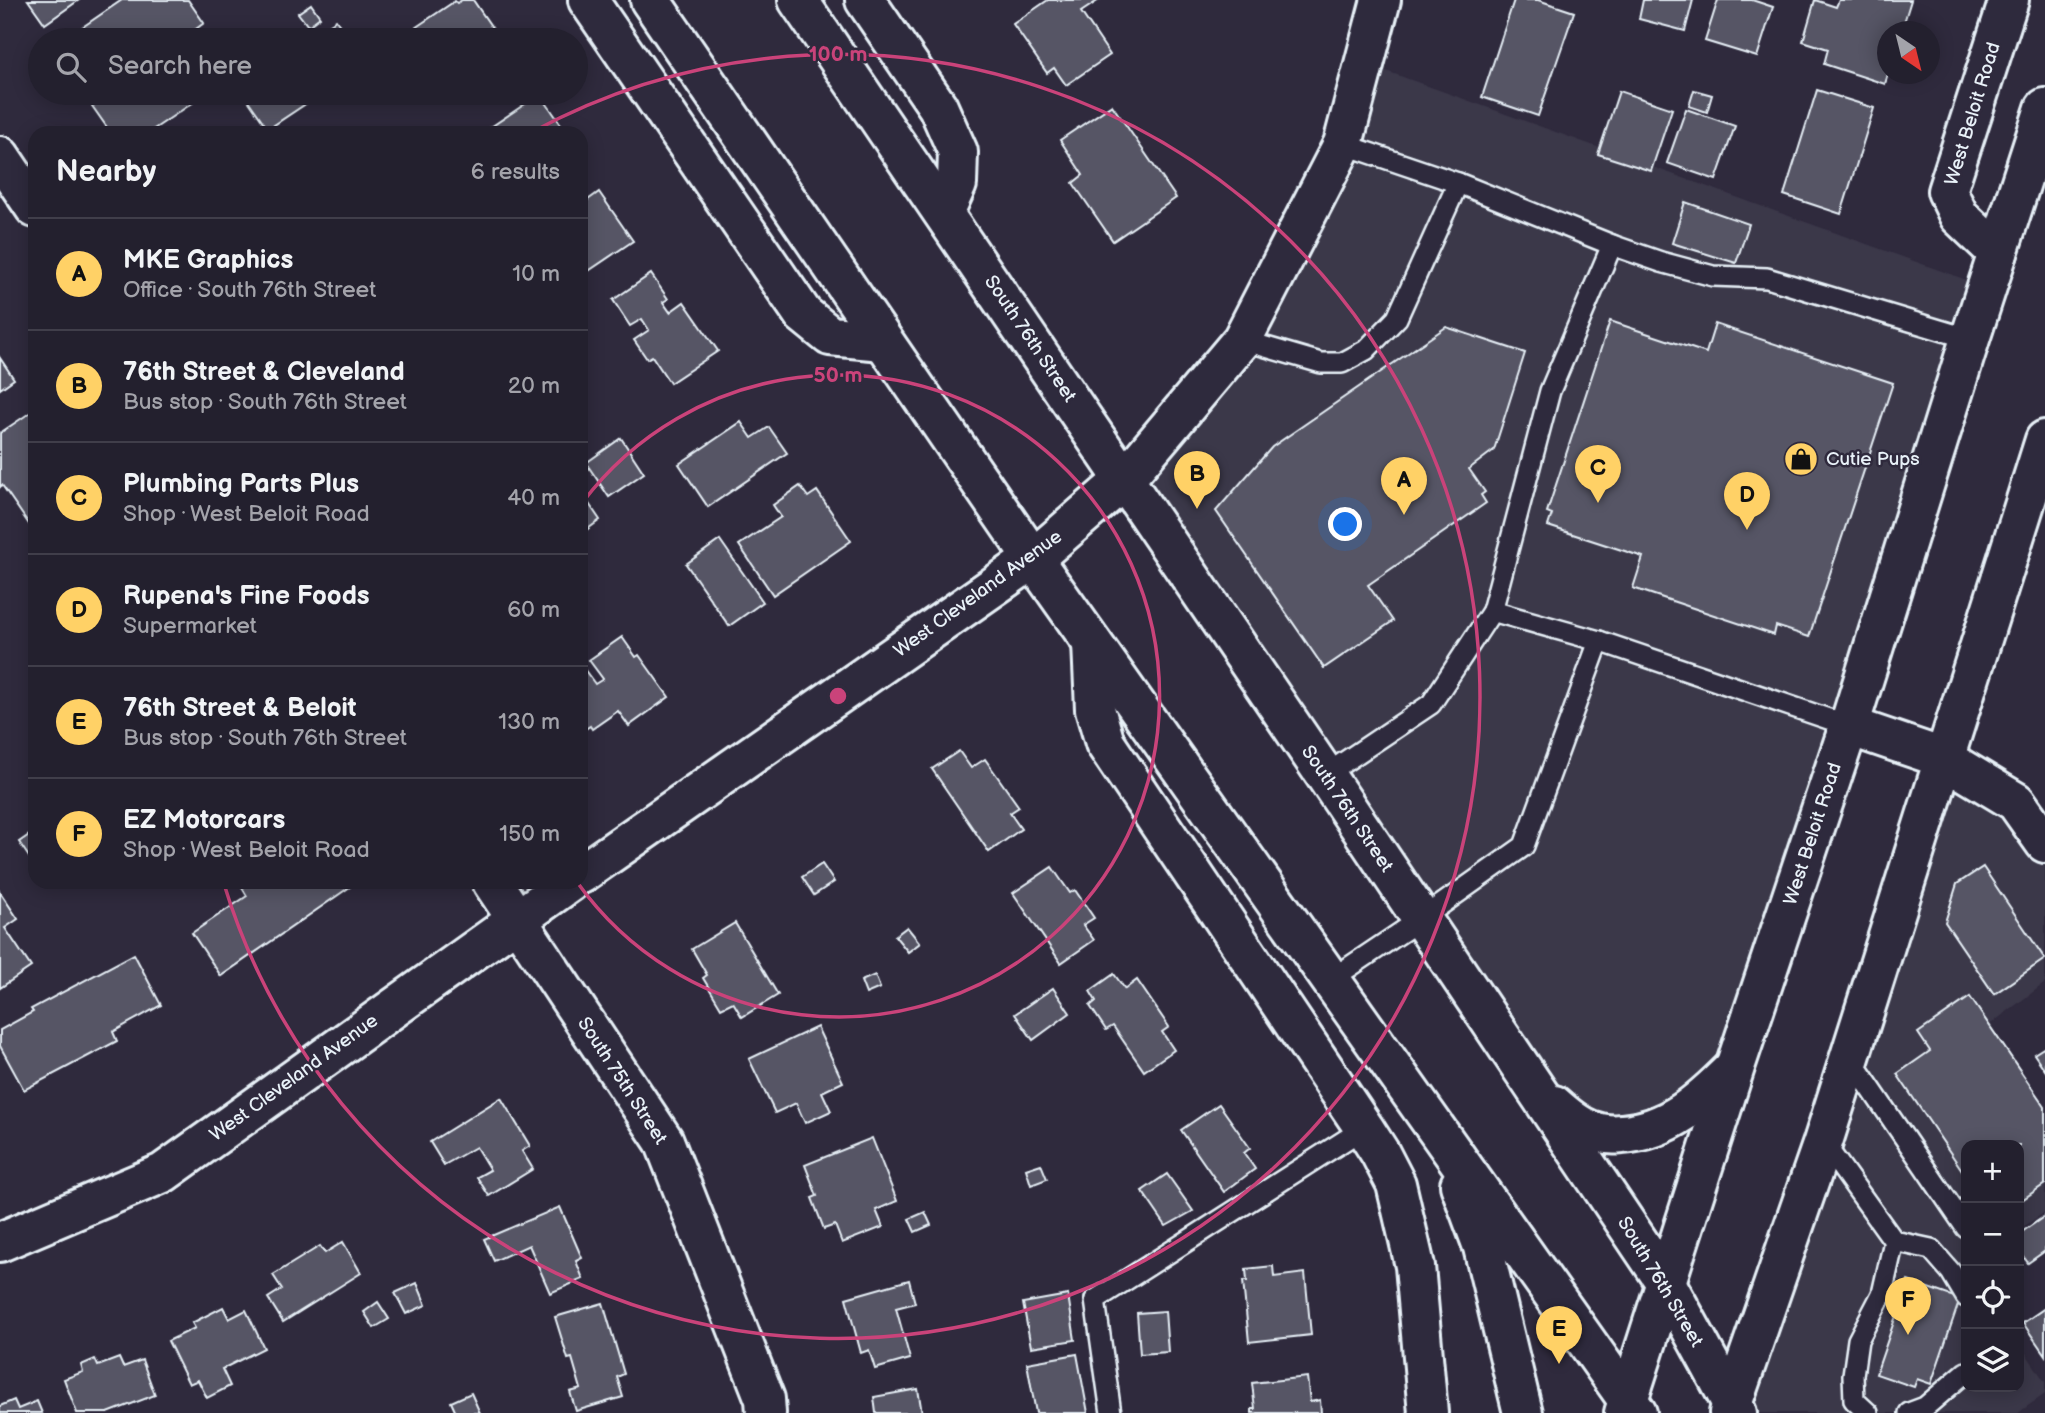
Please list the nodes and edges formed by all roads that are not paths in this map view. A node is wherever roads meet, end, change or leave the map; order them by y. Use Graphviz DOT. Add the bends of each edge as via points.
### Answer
graph roads {
  1 [pos="587,0"];
  2 [pos="650,0"];
  3 [pos="798,0"];
  4 [pos="865,0"];
  5 [pos="1381,0"];
  6 [pos="2009,0"];
  7 [pos="2045,108"];
  8 [pos="1343,144"];
  9 [pos="0,156"];
  10 [pos="1458,183"];
  11 [pos="28,198"];
  12 [pos="944,213"];
  13 [pos="1612,245"];
  14 [pos="1998,253"];
  15 [pos="1970,339"];
  16 [pos="1242,340"];
  17 [pos="883,341"];
  18 [pos="2045,440"];
  19 [pos="1125,479"];
  20 [pos="1033,559"];
  21 [pos="1492,611"];
  22 [pos="1599,641"];
  23 [pos="1092,643"];
  24 [pos="1849,726"];
  25 [pos="1943,758"];
  26 [pos="1325,775"];
  27 [pos="2045,843"];
  28 [pos="588,869"];
  29 [pos="497,889"];
  30 [pos="560,889"];
  31 [pos="517,919"];
  32 [pos="1421,919"];
  33 [pos="1330,980"];
  34 [pos="1849,1057"];
  35 [pos="1735,1067"];
  36 [pos="1535,1088"];
  37 [pos="1372,1141"];
  38 [pos="1444,1141"];
  39 [pos="1823,1142"];
  40 [pos="1961,1221"];
  41 [pos="1894,1241"];
  42 [pos="0,1242"];
  43 [pos="1666,1283"];
  44 [pos="1961,1289"];
  45 [pos="1961,1376"];
  46 [pos="1630,1409"];
  47 [pos="1733,1410"];
  48 [pos="766,1413"];
  49 [pos="1111,1413"];
  50 [pos="1428,1413"];
  51 [pos="1523,1413"];
  52 [pos="1868,1413"];
  53 [pos="1909,1413"];
  1 -- 17 [label="main road" via="803,314 830,336"];
  2 -- 17 [label="main road"];
  3 -- 12 [label="main road, South 76th Street"];
  4 -- 12 [label="main road" via="938,107 958,152 957,184"];
  5 -- 8 [label="main road, West Cleveland Avenue"];
  6 -- 14 [label="main road, West Beloit Road" via="1947,191 1959,216"];
  7 -- 14 [label="main road, West Beloit Road"];
  8 -- 10 [label="lane"];
  8 -- 16 [label="main road, West Cleveland Avenue"];
  9 -- 11 [label="main road"];
  10 -- 13 [label="lane"];
  10 -- 16 [label="lane" via="1397,318 1366,350 1342,363 1321,363"];
  12 -- 19 [label="main road, South 76th Street"];
  13 -- 15 [label="lane" via="1713,276 1767,278"];
  13 -- 21 [label="lane" via="1550,391"];
  14 -- 15 [label="main road, West Beloit Road"];
  15 -- 24 [label="main road, West Beloit Road"];
  16 -- 19 [label="main road, West Cleveland Avenue"];
  17 -- 20 [label="main road"];
  18 -- 25 [label="main road"];
  19 -- 20 [label="main road, West Cleveland Avenue"];
  19 -- 26 [label="main road, South 76th Street"];
  20 -- 23 [label="main road"];
  20 -- 28 [label="main road, West Cleveland Avenue"];
  21 -- 22 [label="lane"];
  21 -- 26 [label="lane" via="1431,704"];
  22 -- 24 [label="lane"];
  22 -- 32 [label="lane" via="1524,846"];
  23 -- 33 [label="main road"];
  23 -- 37 [label="main road" via="1095,709 1105,743"];
  24 -- 25 [label="main road"];
  24 -- 35 [label="main road, West Beloit Road"];
  25 -- 27 [label="main road" via="2016,802"];
  25 -- 34 [label="main road"];
  26 -- 32 [label="main road, South 76th Street"];
  29 -- 31 [label="main road, South 75th Street"];
  30 -- 31 [label="main road, West Cleveland Avenue"];
  31 -- 42 [label="main road, West Cleveland Avenue" via="163,1172"];
  31 -- 48 [label="main road, South 75th Street" via="664,1141 765,1399"];
  32 -- 33 [label="lane"];
  32 -- 36 [label="main road, South 76th Street"];
  33 -- 38 [label="main road"];
  34 -- 39 [label="main road"];
  34 -- 40 [label="lane"];
  35 -- 36 [label="main road" via="1676,1118 1637,1133 1611,1135 1590,1130"];
  35 -- 43 [label="main road, West Beloit Road"];
  36 -- 43 [label="main road, South 76th Street"];
  37 -- 49 [label="lane" via="1095,1300"];
  37 -- 50 [label="main road" via="1395,1184 1415,1266"];
  38 -- 46 [label="main road"];
  38 -- 51 [label="main road" via="1483,1247"];
  39 -- 41 [label="lane"];
  39 -- 47 [label="main road"];
  41 -- 44 [label="lane" via="1931,1250"];
  41 -- 52 [label="lane" via="1882,1294 1858,1340 1854,1401"];
  43 -- 46 [label="main road, West Beloit Road"];
  43 -- 47 [label="main road, South 76th Street"];
  45 -- 53 [label="lane" via="1925,1407"];
}
